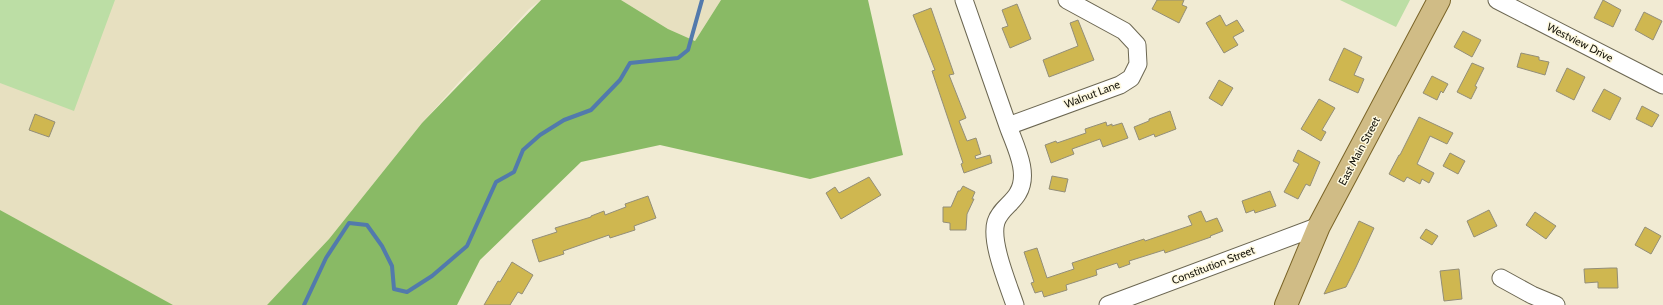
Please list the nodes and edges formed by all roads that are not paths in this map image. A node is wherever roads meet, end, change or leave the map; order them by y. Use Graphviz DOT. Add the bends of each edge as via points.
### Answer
graph roads {
  1 [pos="964,0"];
  2 [pos="1067,0"];
  3 [pos="1439,0"];
  4 [pos="1497,0"];
  5 [pos="1663,85"];
  6 [pos="1008,126"];
  7 [pos="1319,226"];
  8 [pos="1501,278"];
  9 [pos="1015,305"];
  10 [pos="1108,305"];
  11 [pos="1286,305"];
  12 [pos="1556,305"];
  1 -- 6 [label="street"];
  2 -- 6 [label="street, Walnut Lane" via="1124,31 1136,44 1138,64 1134,74 1120,85"];
  3 -- 7 [label="main road, East Main Street"];
  4 -- 5 [label="street, Westview Drive"];
  6 -- 9 [label="street" via="1023,170 1022,183 1018,194 1002,210 996,222 994,240"];
  7 -- 10 [label="street, Constitution Street"];
  7 -- 11 [label="main road, East Main Street"];
  8 -- 12 [label="street"];
}
